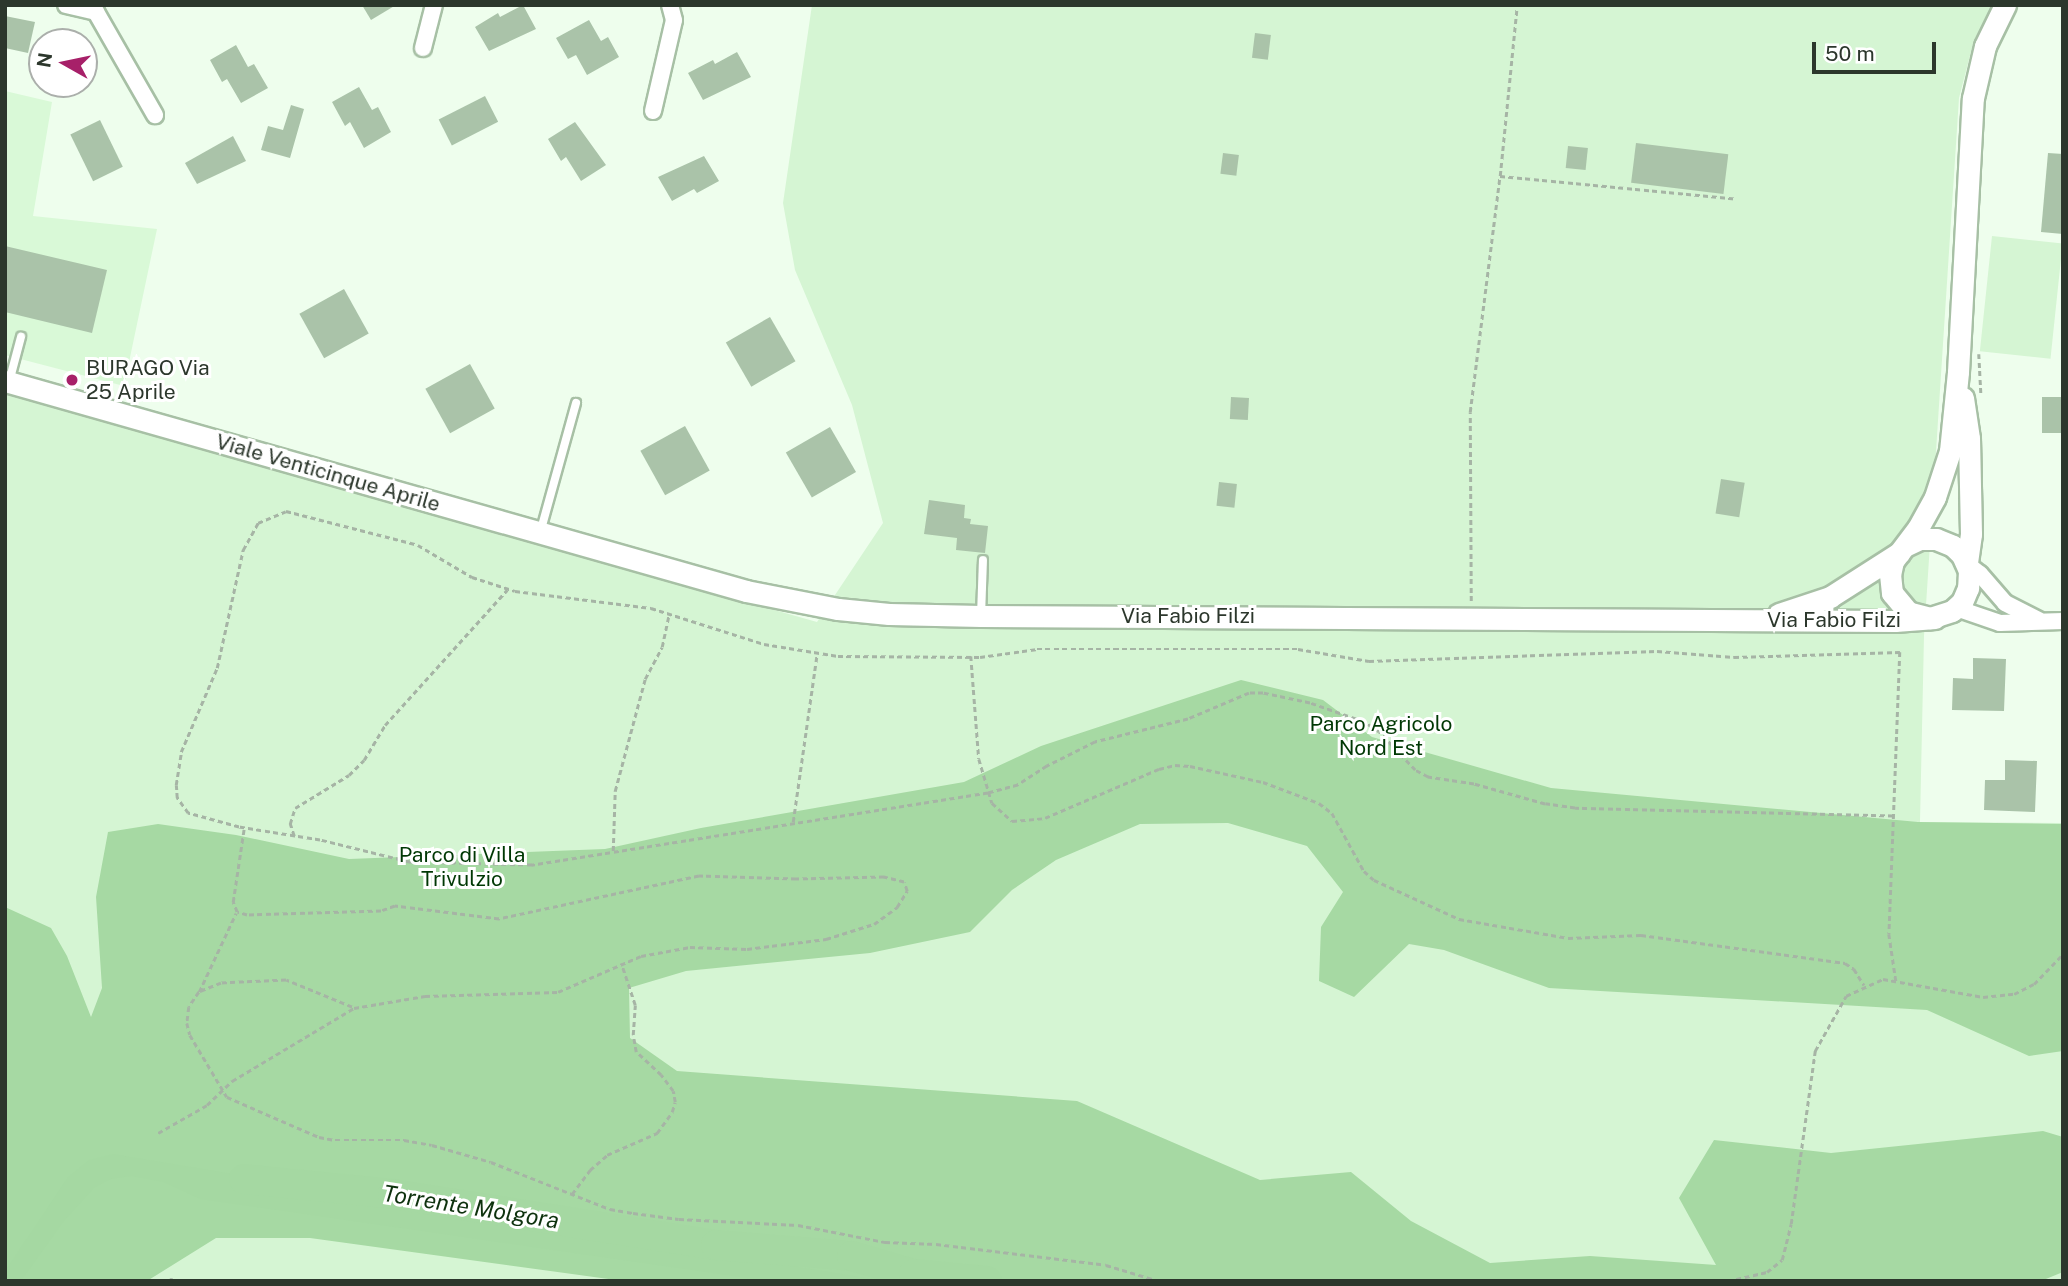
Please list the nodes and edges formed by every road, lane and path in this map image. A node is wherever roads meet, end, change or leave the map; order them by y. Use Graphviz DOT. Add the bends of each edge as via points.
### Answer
graph roads {
  1 [pos="66,5"];
  2 [pos="434,5"];
  3 [pos="670,5"];
  4 [pos="1517,5"];
  5 [pos="2005,5"];
  6 [pos="96,9"];
  7 [pos="423,48"];
  8 [pos="653,111"];
  9 [pos="155,115"];
  10 [pos="1500,176"];
  11 [pos="1737,200"];
  12 [pos="21,337"];
  13 [pos="1979,349"];
  14 [pos="1958,372"];
  15 [pos="7,382"];
  16 [pos="1981,398"];
  17 [pos="576,403"];
  18 [pos="540,533"];
  19 [pos="1903,549"];
  20 [pos="983,560"];
  21 [pos="651,564"];
  22 [pos="1967,564"];
  23 [pos="507,589"];
  24 [pos="1471,603"];
  25 [pos="1956,608"];
  26 [pos="670,614"];
  27 [pos="981,615"];
  28 [pos="1732,618"];
  29 [pos="1936,618"];
  30 [pos="2041,621"];
  31 [pos="2063,621"];
  32 [pos="817,653"];
  33 [pos="971,656"];
  34 [pos="988,793"];
  35 [pos="1893,816"];
  36 [pos="793,822"];
  37 [pos="244,828"];
  38 [pos="294,836"];
  39 [pos="613,851"];
  40 [pos="236,912"];
  41 [pos="2063,954"];
  42 [pos="621,964"];
  43 [pos="1896,981"];
  44 [pos="1864,985"];
  45 [pos="199,992"];
  46 [pos="354,1008"];
  47 [pos="222,1090"];
  48 [pos="158,1133"];
  49 [pos="572,1194"];
  50 [pos="1159,1281"];
  51 [pos="1728,1281"];
  1 -- 6 [label="street"];
  2 -- 7 [label="street"];
  3 -- 8 [label="street" via="674,20"];
  4 -- 10 [label="path"];
  5 -- 14 [label="street" via="1985,46 1973,97"];
  6 -- 9 [label="street"];
  10 -- 11 [label="path"];
  10 -- 24 [label="path" via="1470,412"];
  12 -- 15 [label="lane"];
  13 -- 16 [label="path"];
  14 -- 19 [label="street" via="1944,474"];
  14 -- 22 [label="street" via="1969,438 1971,534"];
  15 -- 18 [label="street, Viale Venticinque Aprile"];
  17 -- 18 [label="lane"];
  18 -- 21 [label="street, Viale Venticinque Aprile"];
  19 -- 22 [label="street" via="1923,538 1941,540 1956,548"];
  19 -- 28 [label="street, Via Fabio Filzi" via="1816,603 1784,613"];
  19 -- 29 [label="street" via="1889,579 1895,599 1912,614"];
  20 -- 27 [label="lane"];
  21 -- 27 [label="street, Via Fabio Filzi" via="746,591 838,609"];
  22 -- 25 [label="street" via="1968,588"];
  22 -- 30 [label="street" via="2005,603"];
  23 -- 26 [label="path" via="633,604"];
  23 -- 37 [label="path" via="472,578 418,545 309,515 286,511 258,523 243,550 217,668 181,752 176,785 177,798 188,813"];
  23 -- 38 [label="path" via="385,725 364,760 349,775 295,808 290,824"];
  25 -- 29 [label="street"];
  25 -- 30 [label="street" via="2000,623"];
  26 -- 32 [label="path" via="764,644"];
  26 -- 39 [label="path" via="662,647 645,679 615,791"];
  27 -- 28 [label="street, Via Fabio Filzi"];
  28 -- 29 [label="street, Via Fabio Filzi"];
  30 -- 31 [label="street"];
  32 -- 33 [label="path"];
  32 -- 36 [label="path"];
  33 -- 34 [label="path" via="979,759"];
  33 -- 35 [label="path" via="1037,649 1298,649 1369,661 1657,651 1734,657 1899,652"];
  34 -- 35 [label="path" via="1018,785 1095,743 1188,719 1249,693 1263,693 1364,722 1428,777 1474,784 1545,804"];
  34 -- 36 [label="path"];
  34 -- 44 [label="path" via="1000,813 1012,821 1034,820 1175,765 1263,782 1320,803 1332,813 1364,871 1374,880 1460,919 1568,938 1641,935 1845,964"];
  35 -- 43 [label="path" via="1889,934"];
  36 -- 39 [label="path"];
  37 -- 38 [label="path"];
  37 -- 40 [label="path" via="233,902"];
  38 -- 39 [label="path" via="410,862 532,865"];
  40 -- 42 [label="path" via="381,911 395,906 499,919 699,876 884,877 904,882 907,891 897,907 874,924 826,939 747,949 690,947"];
  40 -- 45 [label="path"];
  41 -- 43 [label="path" via="2034,984 2014,995 1983,997"];
  42 -- 46 [label="path" via="558,992 425,996"];
  42 -- 49 [label="path" via="635,1005 636,1052 661,1075 676,1102 657,1133 607,1155"];
  43 -- 44 [label="path" via="1883,979"];
  44 -- 51 [label="path" via="1843,1000 1815,1051 1782,1260 1767,1272"];
  45 -- 46 [label="path" via="221,983 286,980"];
  45 -- 47 [label="path" via="189,1007 190,1035"];
  46 -- 47 [label="path"];
  47 -- 48 [label="path" via="207,1105"];
  47 -- 49 [label="path" via="239,1105 319,1137 418,1142 491,1162"];
  49 -- 50 [label="path" via="610,1209 643,1215 798,1224 885,1242 1106,1265"];
}
